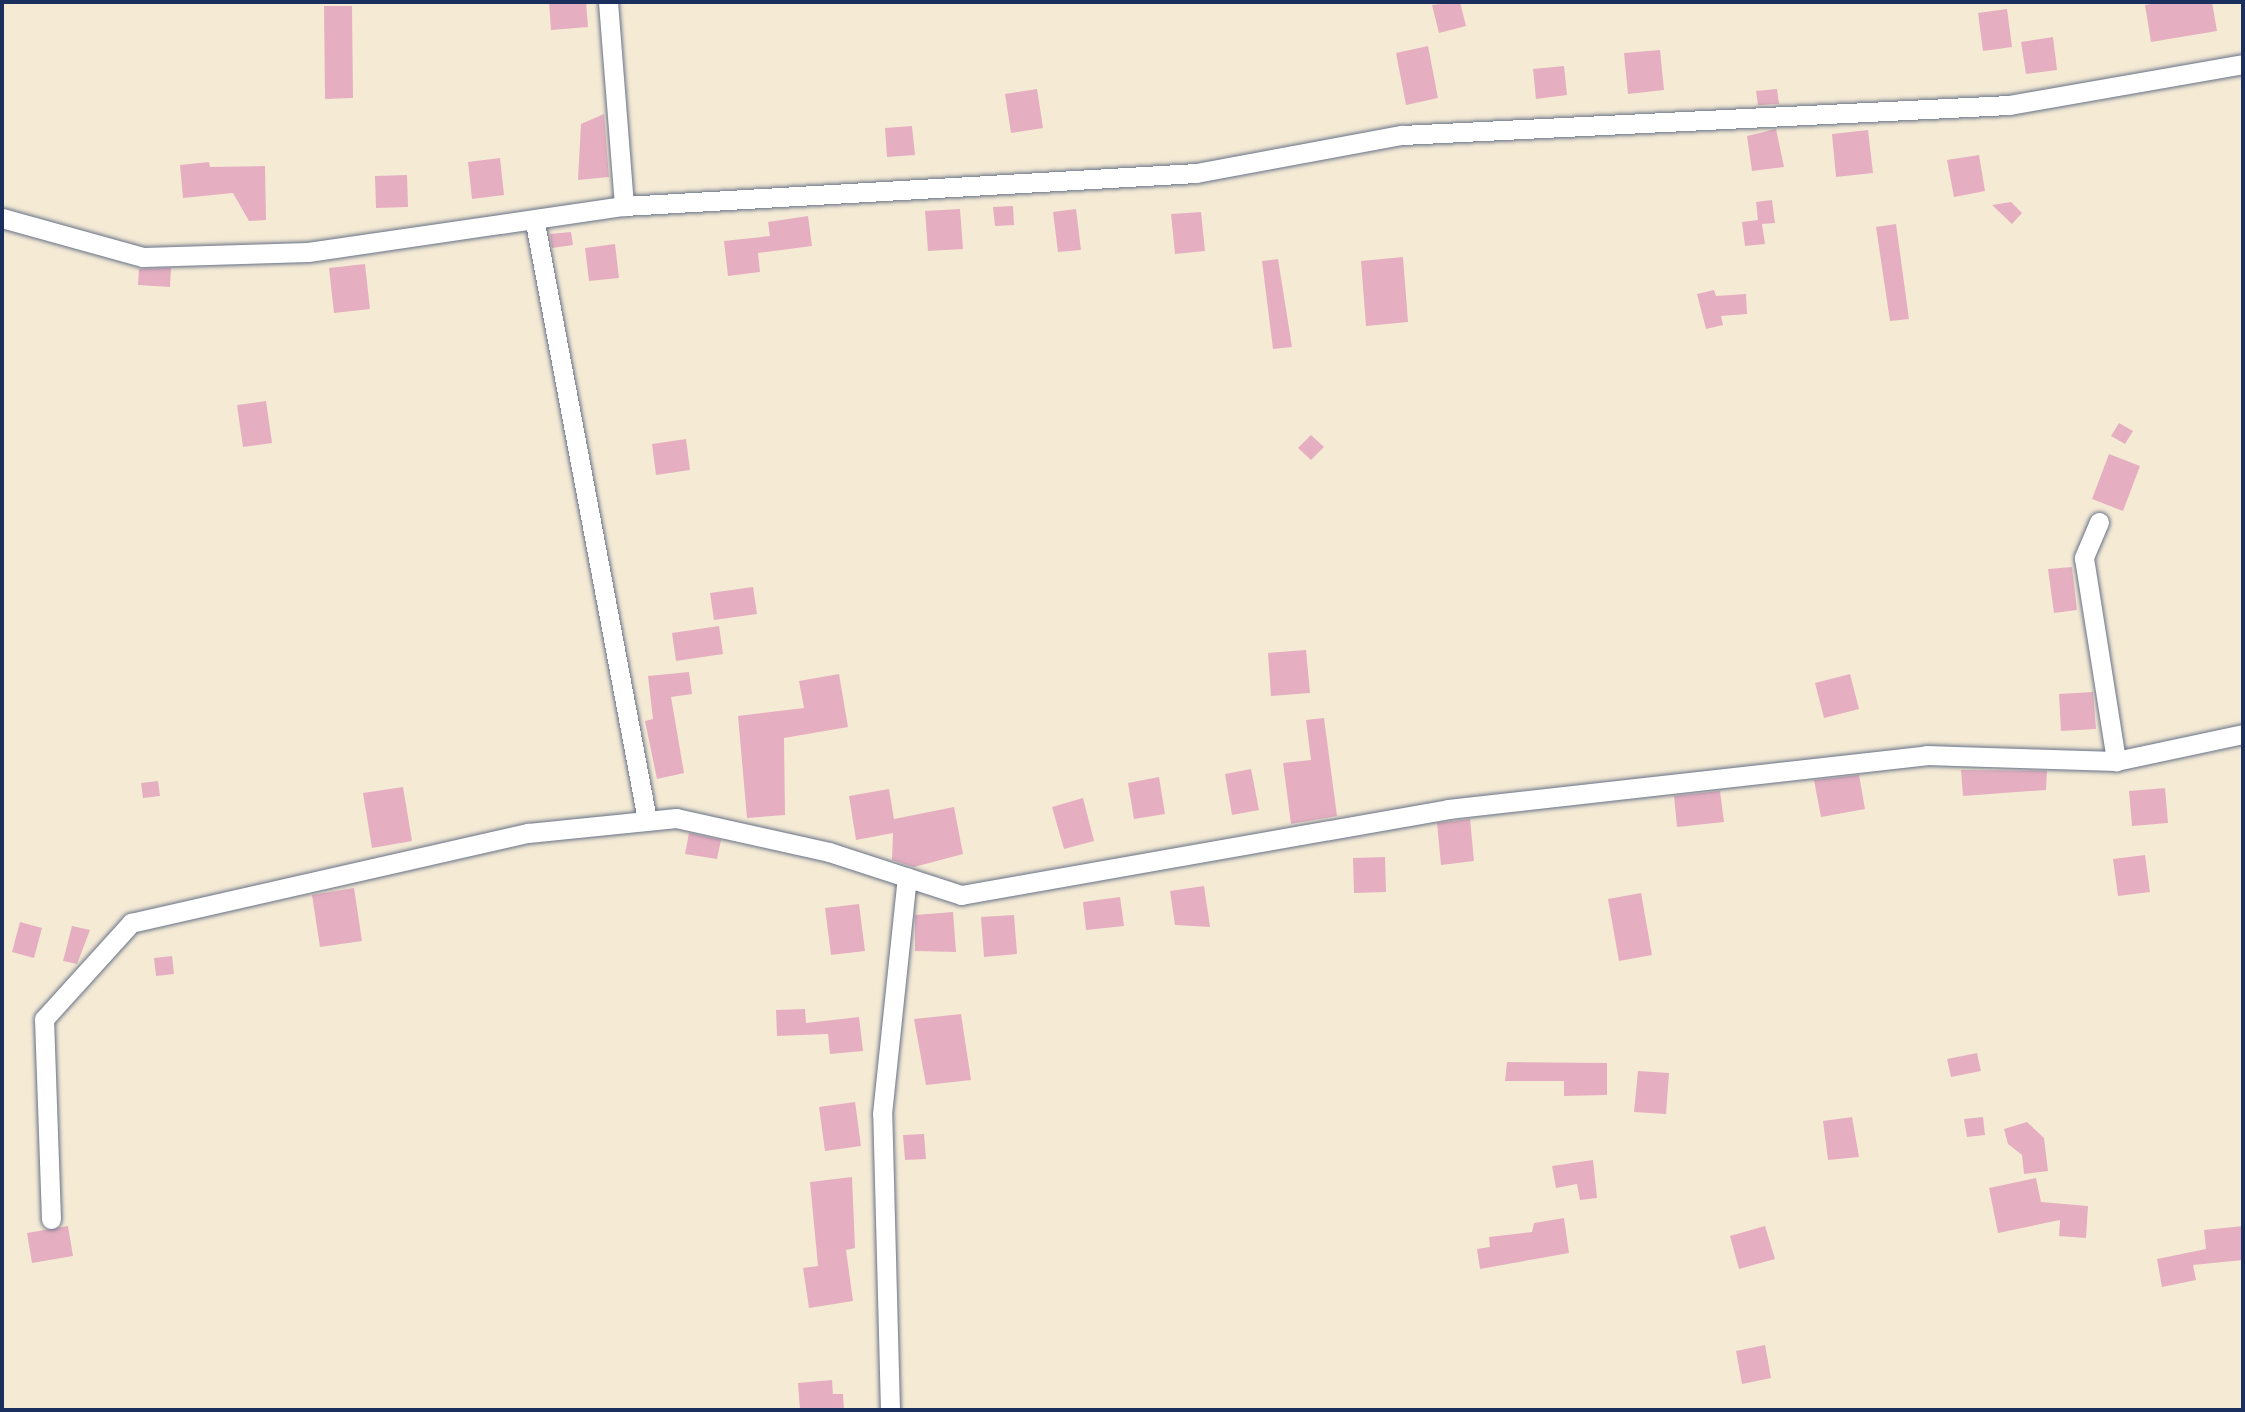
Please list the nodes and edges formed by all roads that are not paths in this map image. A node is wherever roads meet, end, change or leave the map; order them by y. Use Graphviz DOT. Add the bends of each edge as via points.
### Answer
graph roads {
  1 [pos="608,2"];
  2 [pos="2243,64"];
  3 [pos="624,206"];
  4 [pos="2,218"];
  5 [pos="535,223"];
  6 [pos="2099,522"];
  7 [pos="2243,734"];
  8 [pos="2116,761"];
  9 [pos="647,820"];
  10 [pos="907,877"];
  11 [pos="51,1219"];
  12 [pos="890,1410"];
  1 -- 3 [label="street"];
  2 -- 3 [label="street" via="2009,105 1402,135 1196,173"];
  3 -- 5 [label="street"];
  4 -- 5 [label="street" via="143,257 308,252"];
  5 -- 9 [label="street"];
  6 -- 8 [label="street" via="2084,558"];
  7 -- 8 [label="street"];
  8 -- 10 [label="street" via="1926,755 1448,809 961,895"];
  9 -- 10 [label="street" via="676,817 750,831"];
  9 -- 11 [label="street" via="528,833 131,923 44,1019"];
  10 -- 12 [label="street" via="882,1114"];
}
